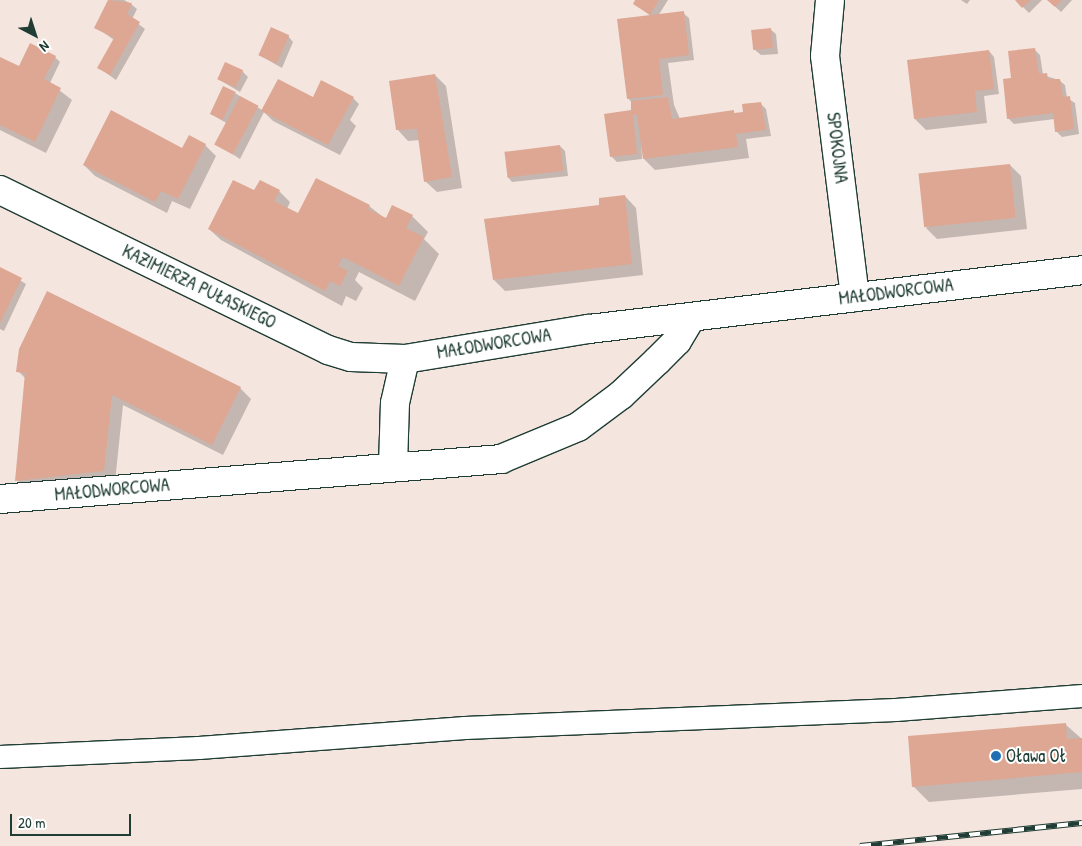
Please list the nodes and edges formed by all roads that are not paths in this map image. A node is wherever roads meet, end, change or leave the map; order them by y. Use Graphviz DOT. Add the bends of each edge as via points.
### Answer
graph roads {
  1 [pos="830,0"];
  2 [pos="0,190"];
  3 [pos="1082,270"];
  4 [pos="855,297"];
  5 [pos="691,318"];
  6 [pos="405,359"];
  7 [pos="393,466"];
  8 [pos="0,499"];
  9 [pos="1082,696"];
  10 [pos="0,757"];
  1 -- 4 [label="street, SPOKOJNA" via="825,56"];
  2 -- 6 [label="street, KAZIMIERZA PUŁASKIEGO" via="328,350 351,357"];
  3 -- 4 [label="street, MAŁODWORCOWA"];
  4 -- 5 [label="street, MAŁODWORCOWA"];
  5 -- 6 [label="street, MAŁODWORCOWA" via="589,329"];
  5 -- 7 [label="street, MAŁODWORCOWA" via="677,341 657,361 621,395 578,427 501,459"];
  6 -- 7 [label="street" via="395,403"];
  7 -- 8 [label="street, MAŁODWORCOWA"];
  9 -- 10 [label="lane" via="732,719 465,728 199,748"];
}
